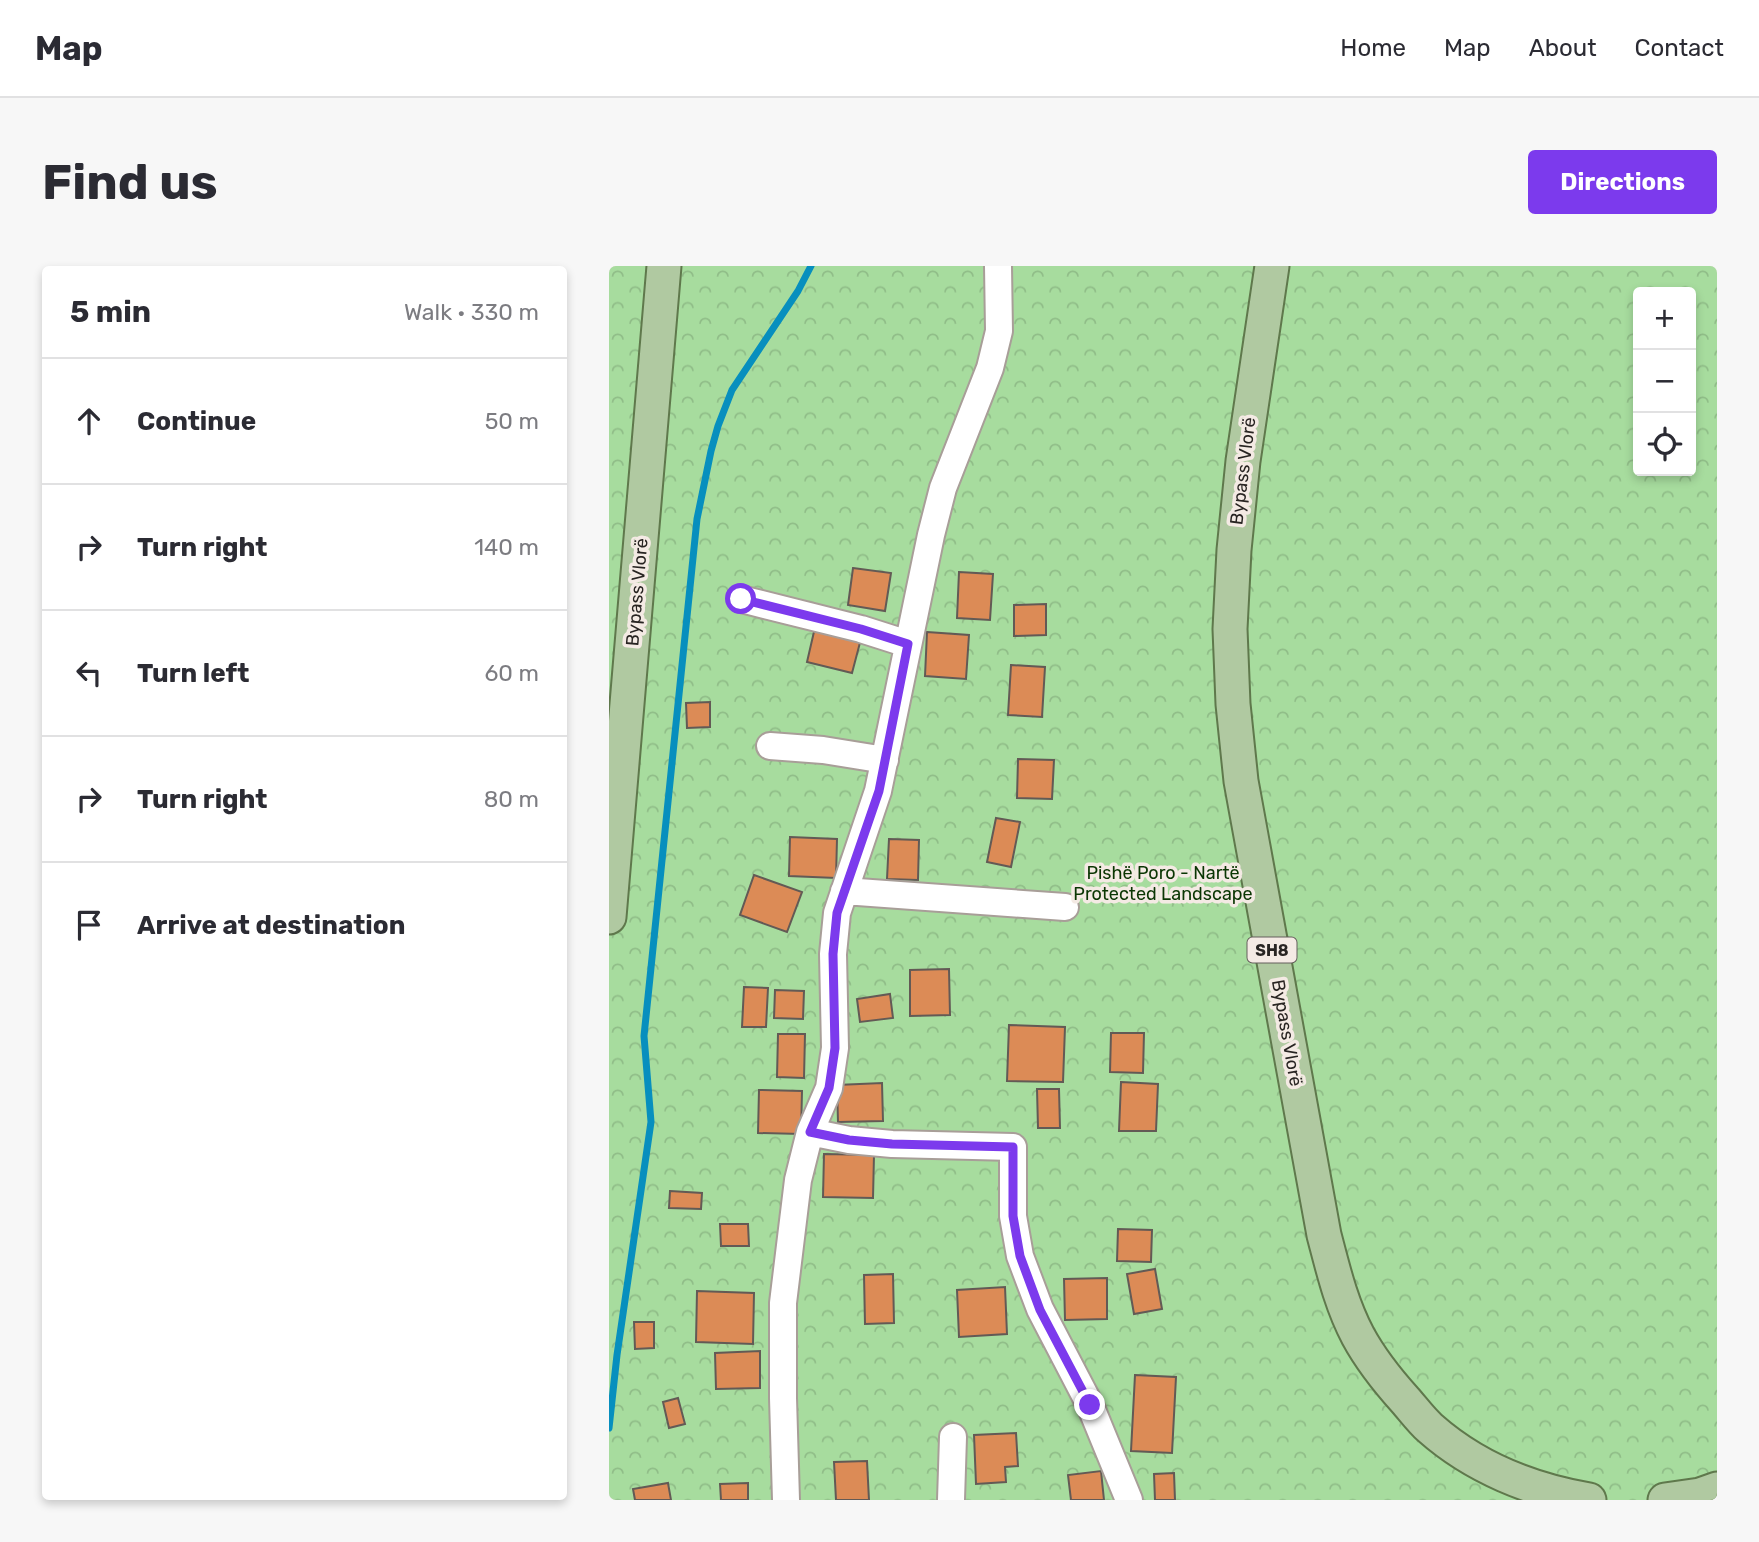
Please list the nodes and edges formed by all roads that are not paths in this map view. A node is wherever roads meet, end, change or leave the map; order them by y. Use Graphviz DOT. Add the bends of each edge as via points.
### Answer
graph roads {
  1 [pos="664,266"];
  2 [pos="998,266"];
  3 [pos="1272,266"];
  4 [pos="741,599"];
  5 [pos="908,644"];
  6 [pos="770,746"];
  7 [pos="885,760"];
  8 [pos="844,891"];
  9 [pos="1065,906"];
  10 [pos="609,917"];
  11 [pos="810,1132"];
  12 [pos="953,1437"];
  13 [pos="1717,1489"];
  14 [pos="786,1500"];
  15 [pos="951,1500"];
  16 [pos="1129,1500"];
  17 [pos="1588,1500"];
  18 [pos="1665,1500"];
  1 -- 10 [label="main road, Bypass Vlorë"];
  2 -- 5 [label="street" via="999,331 990,368 943,488"];
  3 -- 17 [label="main road, Bypass Vlorë / SH8" via="1234,550 1233,704 1241,781 1337,1286 1357,1335 1384,1377 1430,1427 1471,1457 1513,1479"];
  4 -- 5 [label="street"];
  5 -- 7 [label="street"];
  6 -- 7 [label="street"];
  7 -- 8 [label="street" via="879,791"];
  8 -- 9 [label="street"];
  8 -- 11 [label="street" via="833,954 835,1048 829,1088"];
  11 -- 14 [label="street" via="798,1180 783,1303"];
  11 -- 16 [label="street" via="892,1144 1013,1147 1013,1216 1020,1256 1040,1310 1090,1405"];
  12 -- 15 [label="street"];
  13 -- 18 [label="main road"];
}
